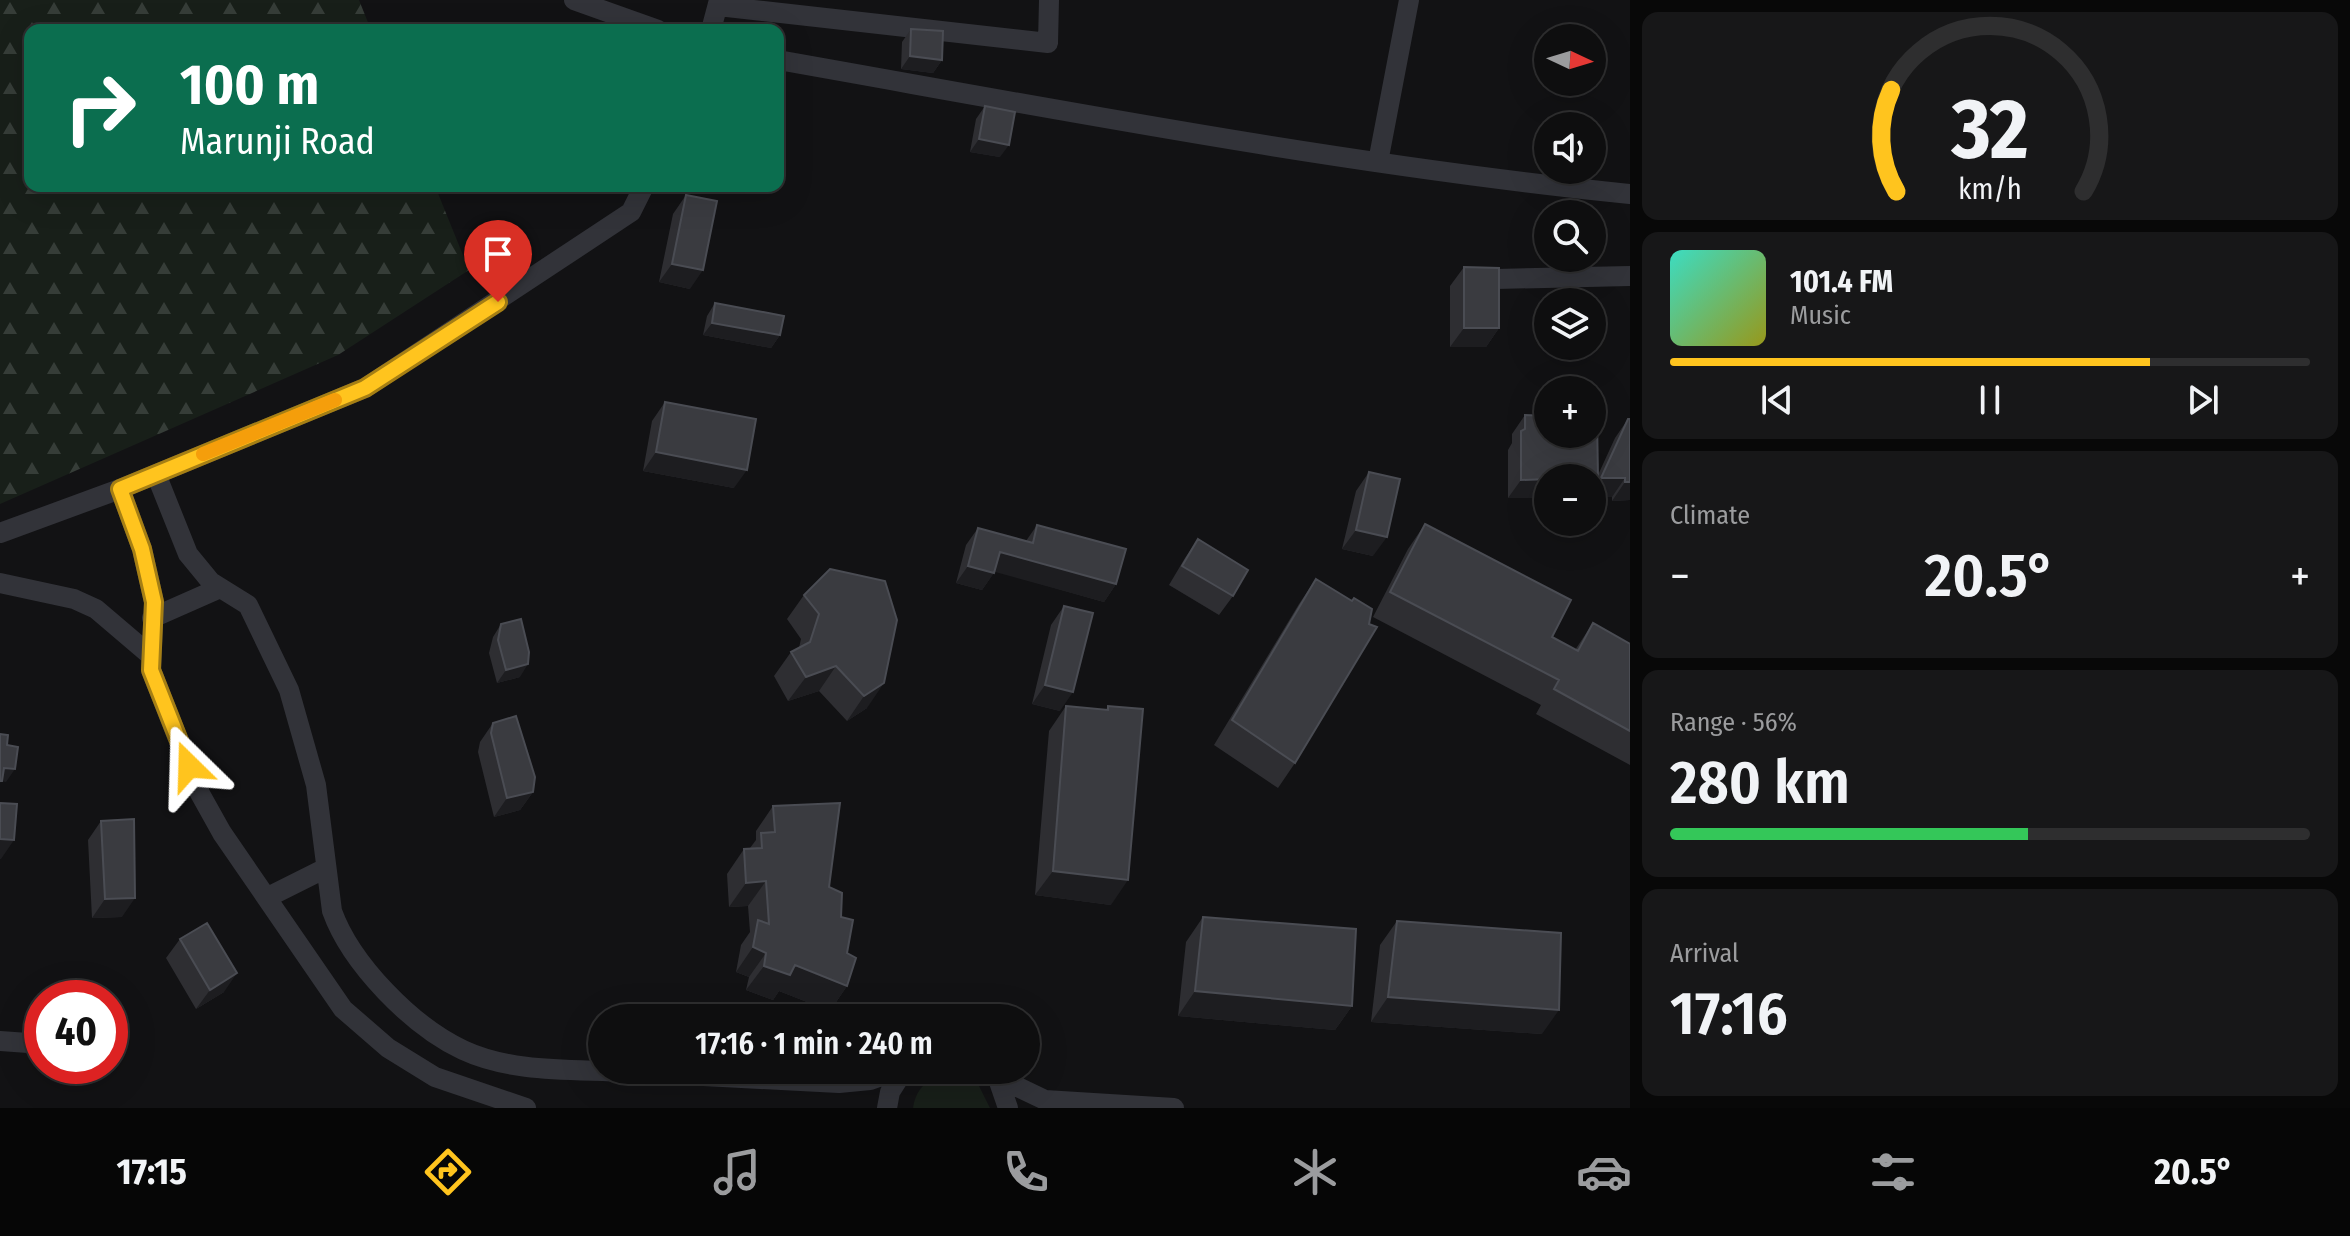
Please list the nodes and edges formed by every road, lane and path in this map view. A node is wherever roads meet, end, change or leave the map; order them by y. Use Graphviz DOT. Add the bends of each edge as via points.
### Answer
graph roads {
  1 [pos="574,0"];
  2 [pos="1049,0"];
  3 [pos="1409,0"];
  4 [pos="718,3"];
  5 [pos="641,24"];
  6 [pos="713,24"];
  7 [pos="784,61"];
  8 [pos="1378,162"];
  9 [pos="641,192"];
  10 [pos="1630,194"];
  11 [pos="1630,276"];
  12 [pos="1496,279"];
  13 [pos="156,474"];
  14 [pos="120,489"];
  15 [pos="0,533"];
  16 [pos="0,583"];
  17 [pos="220,588"];
  18 [pos="152,618"];
  19 [pos="150,655"];
  20 [pos="326,868"];
  21 [pos="268,897"];
  22 [pos="0,1041"];
  23 [pos="24,1043"];
  24 [pos="588,1071"];
  25 [pos="895,1084"];
  26 [pos="999,1084"];
  27 [pos="1014,1084"];
  28 [pos="526,1108"];
  29 [pos="887,1108"];
  30 [pos="1008,1108"];
  31 [pos="1174,1108"];
  1 -- 5 [label="street"];
  2 -- 4 [label="street" via="1048,43"];
  3 -- 8 [label="street"];
  4 -- 6 [label="street"];
  7 -- 8 [label="street"];
  8 -- 10 [label="street"];
  9 -- 13 [label="street" via="631,212 365,388"];
  11 -- 12 [label="street"];
  13 -- 14 [label="street"];
  13 -- 17 [label="street" via="188,554"];
  14 -- 15 [label="street"];
  14 -- 18 [label="street" via="142,549 154,602"];
  16 -- 19 [label="street" via="96,609"];
  17 -- 18 [label="street"];
  17 -- 20 [label="street" via="248,605 289,690 316,785"];
  18 -- 19 [label="street"];
  19 -- 21 [label="street" via="151,670 198,790"];
  20 -- 21 [label="street"];
  20 -- 24 [label="street" via="332,911 352,952 409,1014 466,1052 537,1068"];
  21 -- 28 [label="street" via="343,1009 388,1048 462,1089"];
  22 -- 23 [label="street"];
  25 -- 29 [label="street"];
  26 -- 30 [label="street"];
  27 -- 31 [label="street" via="1045,1100"];
}
